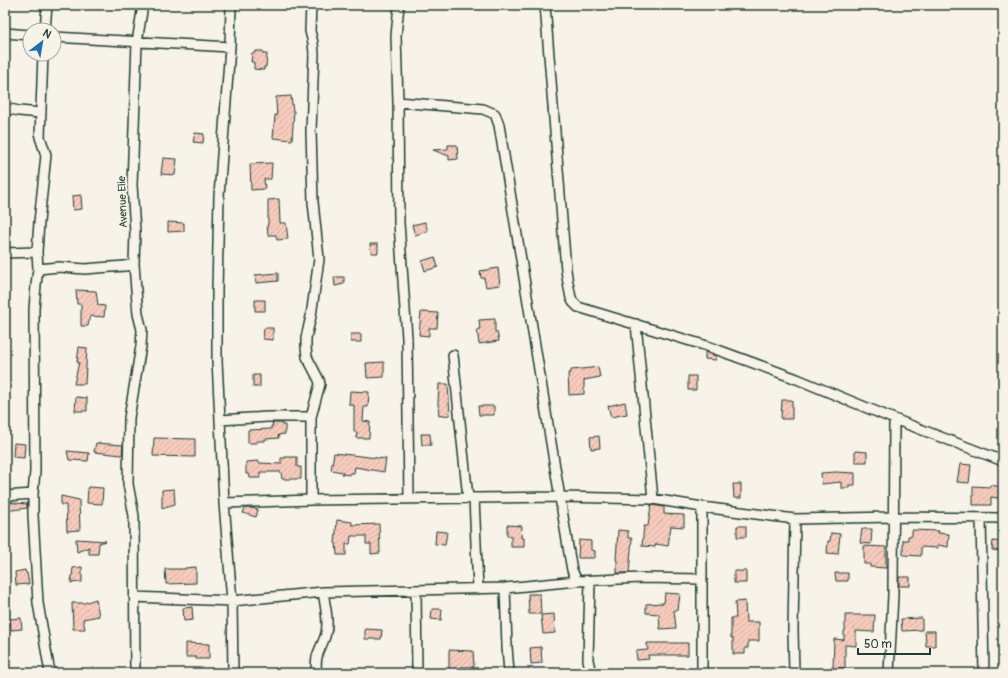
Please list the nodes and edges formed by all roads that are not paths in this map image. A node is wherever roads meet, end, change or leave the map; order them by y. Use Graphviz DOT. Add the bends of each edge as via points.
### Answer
graph roads {
  1 [pos="47,5"];
  2 [pos="143,5"];
  3 [pos="231,5"];
  4 [pos="311,5"];
  5 [pos="399,5"];
  6 [pos="545,5"];
  7 [pos="46,22"];
  8 [pos="5,33"];
  9 [pos="22,34"];
  10 [pos="62,37"];
  11 [pos="137,42"];
  12 [pos="230,47"];
  13 [pos="43,62"];
  14 [pos="398,102"];
  15 [pos="5,108"];
  16 [pos="41,114"];
  17 [pos="37,252"];
  18 [pos="5,253"];
  19 [pos="134,264"];
  20 [pos="38,268"];
  21 [pos="636,324"];
  22 [pos="452,355"];
  23 [pos="311,417"];
  24 [pos="894,419"];
  25 [pos="220,420"];
  26 [pos="1003,462"];
  27 [pos="33,494"];
  28 [pos="5,496"];
  29 [pos="560,497"];
  30 [pos="471,498"];
  31 [pos="653,498"];
  32 [pos="409,499"];
  33 [pos="311,500"];
  34 [pos="224,503"];
  35 [pos="702,507"];
  36 [pos="893,517"];
  37 [pos="981,518"];
  38 [pos="1003,518"];
  39 [pos="795,519"];
  40 [pos="702,579"];
  41 [pos="576,581"];
  42 [pos="590,581"];
  43 [pos="505,588"];
  44 [pos="478,589"];
  45 [pos="416,591"];
  46 [pos="323,592"];
  47 [pos="134,597"];
  48 [pos="232,601"];
  49 [pos="50,673"];
  50 [pos="135,673"];
  51 [pos="233,673"];
  52 [pos="316,673"];
  53 [pos="417,673"];
  54 [pos="509,673"];
  55 [pos="591,673"];
  56 [pos="702,673"];
  57 [pos="794,673"];
  58 [pos="888,673"];
  59 [pos="984,673"];
  1 -- 7 [label="street"];
  2 -- 11 [label="street, Avenue Elie"];
  3 -- 12 [label="street"];
  4 -- 23 [label="street" via="310,31 314,54 311,131 313,202 319,259 306,347 307,357 320,384"];
  5 -- 14 [label="street" via="396,36"];
  6 -- 21 [label="street" via="566,270 571,298 578,307"];
  8 -- 9 [label="street"];
  10 -- 11 [label="street"];
  11 -- 12 [label="street"];
  11 -- 19 [label="street, Avenue Elie" via="132,185"];
  12 -- 25 [label="street" via="219,196 217,361"];
  13 -- 16 [label="street"];
  14 -- 29 [label="street" via="483,109 495,114 499,125"];
  14 -- 32 [label="street" via="398,223 407,338"];
  15 -- 16 [label="street"];
  16 -- 17 [label="street" via="40,137 46,155"];
  17 -- 18 [label="street"];
  17 -- 20 [label="street"];
  19 -- 20 [label="street" via="86,269"];
  19 -- 47 [label="street, Avenue Elie" via="138,314 142,330 129,418 128,484 134,516"];
  20 -- 27 [label="street" via="34,309"];
  21 -- 24 [label="street" via="707,346 797,379"];
  21 -- 31 [label="street"];
  22 -- 30 [label="street"];
  23 -- 25 [label="street"];
  23 -- 33 [label="street"];
  24 -- 26 [label="street"];
  24 -- 36 [label="street"];
  25 -- 34 [label="street"];
  27 -- 28 [label="street"];
  27 -- 49 [label="street" via="38,603"];
  29 -- 30 [label="street"];
  29 -- 31 [label="street"];
  29 -- 41 [label="street"];
  30 -- 32 [label="street"];
  30 -- 44 [label="street"];
  31 -- 35 [label="street"];
  32 -- 33 [label="street"];
  33 -- 34 [label="street"];
  34 -- 48 [label="street"];
  35 -- 39 [label="street"];
  35 -- 40 [label="street"];
  36 -- 37 [label="street"];
  36 -- 39 [label="street"];
  36 -- 58 [label="street" via="893,595"];
  37 -- 38 [label="street"];
  37 -- 59 [label="street"];
  39 -- 57 [label="street"];
  40 -- 42 [label="street" via="641,578"];
  40 -- 56 [label="street"];
  41 -- 42 [label="street"];
  41 -- 43 [label="street"];
  42 -- 55 [label="street" via="588,660"];
  43 -- 44 [label="street"];
  43 -- 54 [label="street"];
  44 -- 45 [label="street"];
  45 -- 46 [label="street"];
  45 -- 53 [label="street"];
  46 -- 48 [label="street"];
  46 -- 52 [label="street" via="327,624"];
  47 -- 48 [label="street"];
  47 -- 50 [label="street, Avenue Elie"];
  48 -- 51 [label="street"];
}
